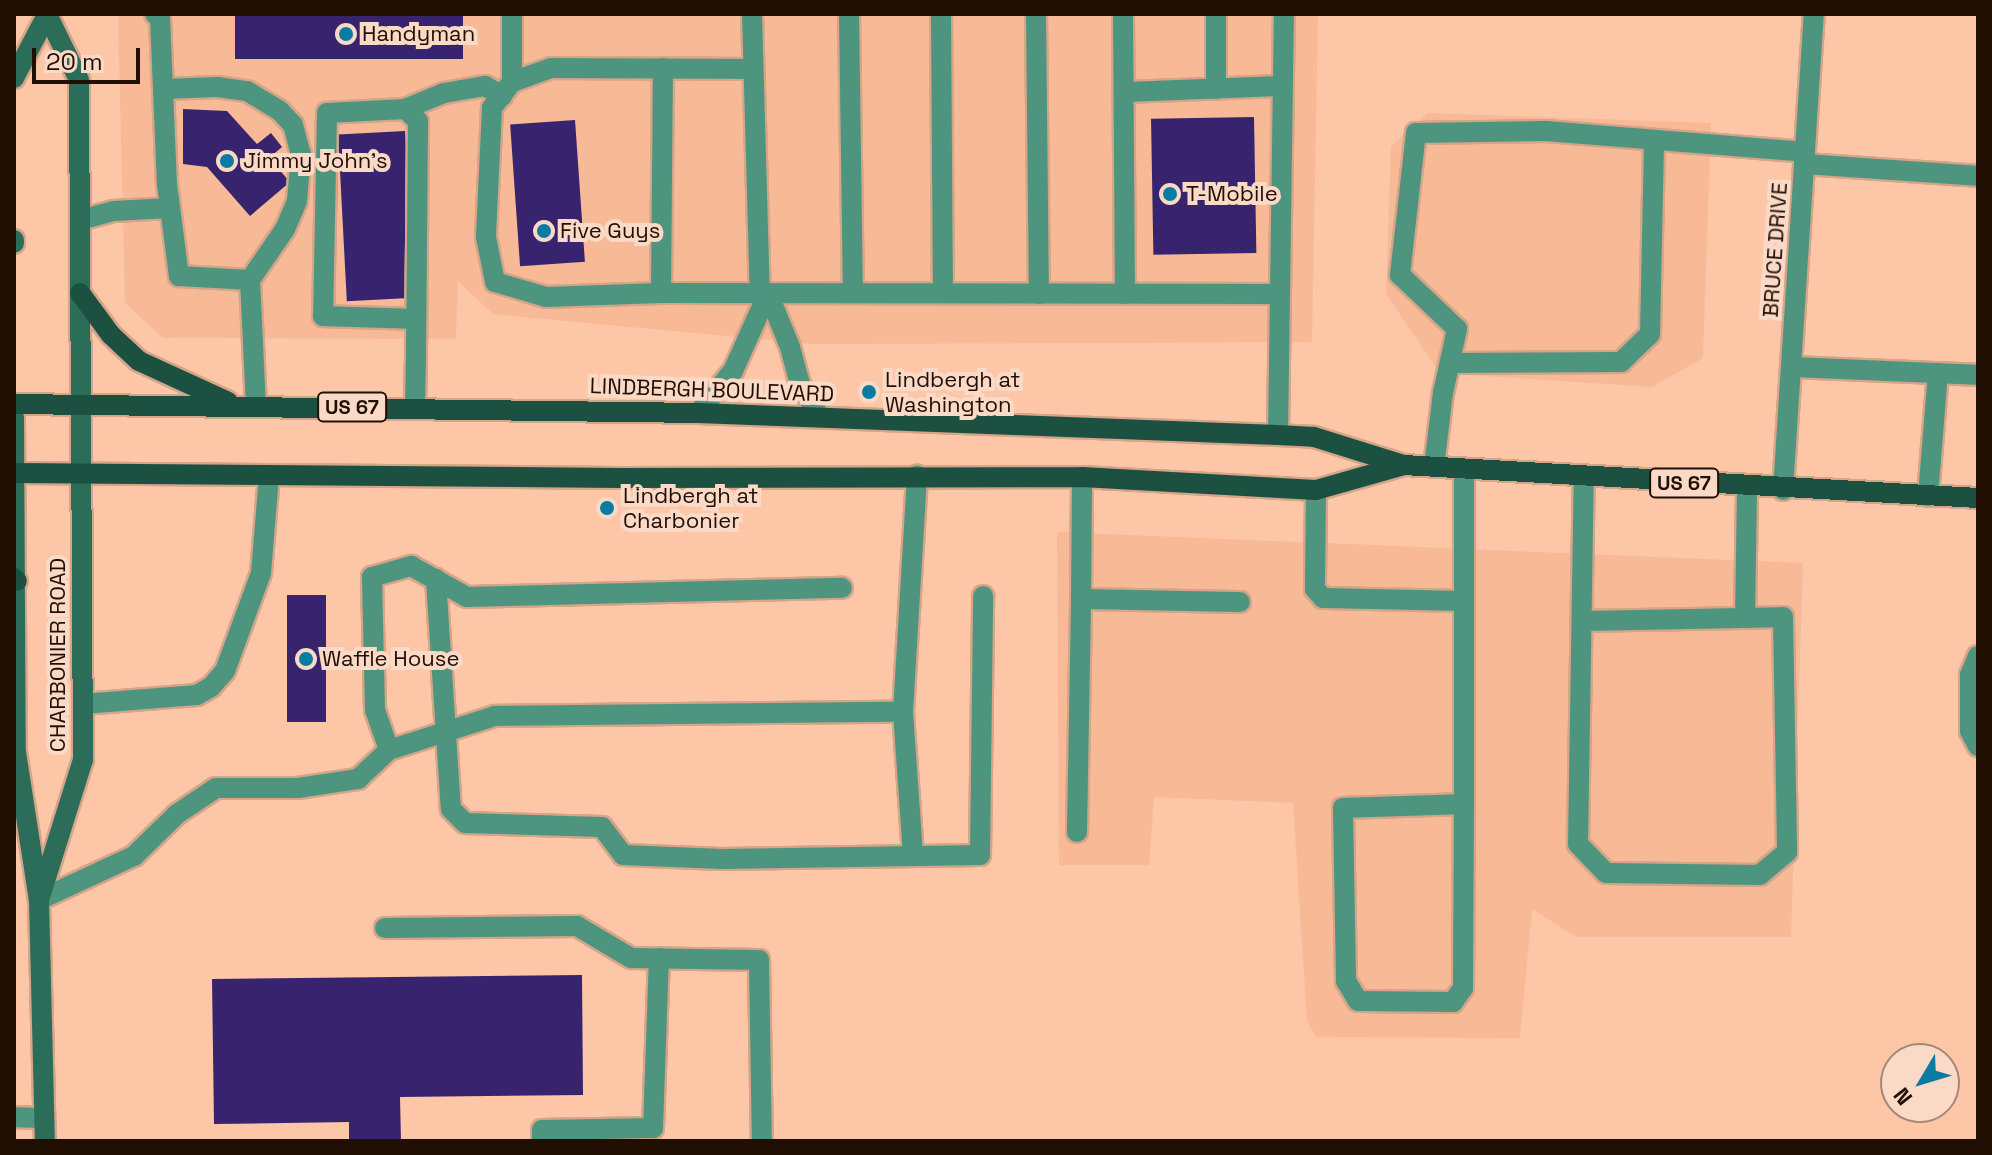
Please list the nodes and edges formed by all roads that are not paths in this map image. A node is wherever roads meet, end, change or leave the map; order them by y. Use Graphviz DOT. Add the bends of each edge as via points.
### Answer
graph roads {
  1 [pos="47,14"];
  2 [pos="155,14"];
  3 [pos="512,14"];
  4 [pos="752,14"];
  5 [pos="849,14"];
  6 [pos="941,14"];
  7 [pos="1036,14"];
  8 [pos="1123,14"];
  9 [pos="1216,14"];
  10 [pos="1284,14"];
  11 [pos="1814,14"];
  12 [pos="663,68"];
  13 [pos="752,69"];
  14 [pos="14,78"];
  15 [pos="1282,86"];
  16 [pos="163,89"];
  17 [pos="507,89"];
  18 [pos="1216,89"];
  19 [pos="1124,92"];
  20 [pos="405,109"];
  21 [pos="1654,140"];
  22 [pos="1805,158"];
  23 [pos="1978,176"];
  24 [pos="170,208"];
  25 [pos="80,220"];
  26 [pos="250,280"];
  27 [pos="80,293"];
  28 [pos="661,293"];
  29 [pos="764,293"];
  30 [pos="853,293"];
  31 [pos="943,293"];
  32 [pos="1039,294"];
  33 [pos="1125,294"];
  34 [pos="1279,294"];
  35 [pos="416,319"];
  36 [pos="1450,363"];
  37 [pos="1791,367"];
  38 [pos="1938,373"];
  39 [pos="1978,375"];
  40 [pos="14,404"];
  41 [pos="81,404"];
  42 [pos="246,405"];
  43 [pos="415,408"];
  44 [pos="698,413"];
  45 [pos="819,416"];
  46 [pos="14,417"];
  47 [pos="1278,435"];
  48 [pos="1404,465"];
  49 [pos="1434,467"];
  50 [pos="1464,469"];
  51 [pos="14,473"];
  52 [pos="82,473"];
  53 [pos="269,475"];
  54 [pos="917,475"];
  55 [pos="1082,477"];
  56 [pos="1584,477"];
  57 [pos="1747,488"];
  58 [pos="1316,490"];
  59 [pos="1783,490"];
  60 [pos="1928,496"];
  61 [pos="1978,498"];
  62 [pos="15,579"];
  63 [pos="436,579"];
  64 [pos="842,588"];
  65 [pos="983,596"];
  66 [pos="1081,599"];
  67 [pos="1464,601"];
  68 [pos="1240,602"];
  69 [pos="1745,618"];
  70 [pos="1582,621"];
  71 [pos="1978,656"];
  72 [pos="15,677"];
  73 [pos="83,704"];
  74 [pos="903,712"];
  75 [pos="444,732"];
  76 [pos="1978,746"];
  77 [pos="389,750"];
  78 [pos="15,752"];
  79 [pos="1464,804"];
  80 [pos="1077,832"];
  81 [pos="913,855"];
  82 [pos="39,900"];
  83 [pos="385,928"];
  84 [pos="659,958"];
  85 [pos="14,1117"];
  86 [pos="44,1118"];
  87 [pos="653,1134"];
  88 [pos="45,1141"];
  89 [pos="542,1141"];
  90 [pos="762,1141"];
  1 -- 14 [label="main road"];
  1 -- 25 [label="main road, CHARBONIER ROAD" via="79,80"];
  2 -- 16 [label="street" via="160,18"];
  3 -- 17 [label="street"];
  4 -- 13 [label="street"];
  5 -- 30 [label="street"];
  6 -- 31 [label="street"];
  7 -- 32 [label="street"];
  8 -- 19 [label="street"];
  9 -- 18 [label="street"];
  10 -- 15 [label="street"];
  11 -- 22 [label="street, BRUCE DRIVE"];
  12 -- 13 [label="street"];
  12 -- 17 [label="street" via="551,68"];
  12 -- 28 [label="street"];
  13 -- 29 [label="street"];
  15 -- 18 [label="street"];
  15 -- 34 [label="street"];
  16 -- 24 [label="street"];
  16 -- 26 [label="street" via="247,91 293,125 301,154 297,201 285,229"];
  17 -- 20 [label="street" via="485,86 444,93"];
  17 -- 28 [label="street" via="492,108 486,237 495,282 546,297"];
  18 -- 19 [label="street"];
  19 -- 33 [label="street"];
  20 -- 35 [label="street" via="418,121"];
  20 -- 35 [label="street" via="327,113 323,316"];
  21 -- 22 [label="street"];
  21 -- 36 [label="street" via="1650,334 1621,362"];
  21 -- 36 [label="street" via="1566,133 1416,133 1400,275 1457,329"];
  22 -- 23 [label="street"];
  22 -- 37 [label="street, BRUCE DRIVE"];
  24 -- 25 [label="street" via="114,211"];
  24 -- 26 [label="street" via="179,276"];
  25 -- 27 [label="main road, CHARBONIER ROAD"];
  26 -- 42 [label="street"];
  27 -- 41 [label="main road, CHARBONIER ROAD"];
  27 -- 42 [label="main road" via="111,335 139,361"];
  28 -- 29 [label="street"];
  29 -- 30 [label="street"];
  29 -- 44 [label="street" via="733,371"];
  29 -- 45 [label="street" via="790,347 800,385"];
  30 -- 31 [label="street"];
  31 -- 32 [label="street"];
  32 -- 33 [label="street"];
  33 -- 34 [label="street"];
  34 -- 47 [label="street"];
  35 -- 43 [label="street"];
  36 -- 49 [label="street"];
  37 -- 38 [label="street"];
  37 -- 59 [label="street, BRUCE DRIVE"];
  38 -- 39 [label="street"];
  38 -- 60 [label="street"];
  40 -- 41 [label="main road, LINDBERGH BOULEVARD / US 67"];
  41 -- 42 [label="main road, LINDBERGH BOULEVARD / US 67"];
  41 -- 52 [label="main road, CHARBONIER ROAD"];
  42 -- 43 [label="main road, LINDBERGH BOULEVARD / US 67"];
  43 -- 44 [label="main road, LINDBERGH BOULEVARD / US 67"];
  44 -- 45 [label="main road, LINDBERGH BOULEVARD / US 67"];
  45 -- 47 [label="main road, LINDBERGH BOULEVARD / US 67"];
  46 -- 51 [label="main road, CHARBONIER ROAD"];
  47 -- 48 [label="main road, LINDBERGH BOULEVARD / US 67" via="1314,437"];
  48 -- 49 [label="main road, LINDBERGH BOULEVARD / US 67"];
  48 -- 58 [label="main road, LINDBERGH BOULEVARD / US 67"];
  49 -- 50 [label="main road, LINDBERGH BOULEVARD / US 67"];
  50 -- 56 [label="main road, LINDBERGH BOULEVARD / US 67"];
  50 -- 67 [label="street"];
  51 -- 52 [label="main road, LINDBERGH BOULEVARD / US 67"];
  51 -- 62 [label="main road, CHARBONIER ROAD"];
  52 -- 53 [label="main road, LINDBERGH BOULEVARD / US 67"];
  52 -- 73 [label="main road, CHARBONIER ROAD"];
  53 -- 54 [label="main road, LINDBERGH BOULEVARD / US 67"];
  53 -- 73 [label="street" via="261,573 225,671 197,695"];
  54 -- 55 [label="main road, LINDBERGH BOULEVARD / US 67"];
  54 -- 74 [label="street"];
  55 -- 58 [label="main road, LINDBERGH BOULEVARD / US 67"];
  55 -- 66 [label="street"];
  56 -- 57 [label="main road, US 67"];
  56 -- 70 [label="street"];
  57 -- 59 [label="main road, US 67"];
  57 -- 69 [label="street"];
  58 -- 67 [label="street" via="1315,589 1323,598"];
  59 -- 60 [label="main road, US 67"];
  60 -- 61 [label="main road, US 67"];
  62 -- 72 [label="main road, CHARBONIER ROAD"];
  63 -- 64 [label="street" via="467,597"];
  63 -- 75 [label="street"];
  63 -- 77 [label="street" via="411,566 372,577 375,710"];
  65 -- 81 [label="street" via="980,855"];
  66 -- 68 [label="street"];
  66 -- 80 [label="street"];
  67 -- 79 [label="street"];
  69 -- 70 [label="street"];
  69 -- 70 [label="street" via="1783,617 1787,852 1760,875 1606,873 1578,844"];
  71 -- 76 [label="street" via="1970,675 1970,731"];
  72 -- 78 [label="main road, CHARBONIER ROAD"];
  73 -- 82 [label="main road, CHARBONIER ROAD" via="83,760"];
  74 -- 75 [label="street" via="495,716"];
  74 -- 81 [label="street"];
  75 -- 77 [label="street"];
  75 -- 81 [label="street" via="451,809 465,823 602,827 623,855"];
  77 -- 82 [label="street" via="358,779 298,788 216,788 177,814 134,856"];
  78 -- 82 [label="main road, CHARBONIER ROAD"];
  79 -- 79 [label="street" via="1463,988 1453,1002 1358,1001 1346,981 1343,808"];
  82 -- 86 [label="main road, CHARBONIER ROAD"];
  83 -- 84 [label="street" via="577,926 631,958"];
  84 -- 87 [label="street"];
  84 -- 90 [label="street" via="759,960"];
  85 -- 86 [label="street"];
  86 -- 88 [label="main road, CHARBONIER ROAD"];
  87 -- 89 [label="street" via="542,1130"];
}
